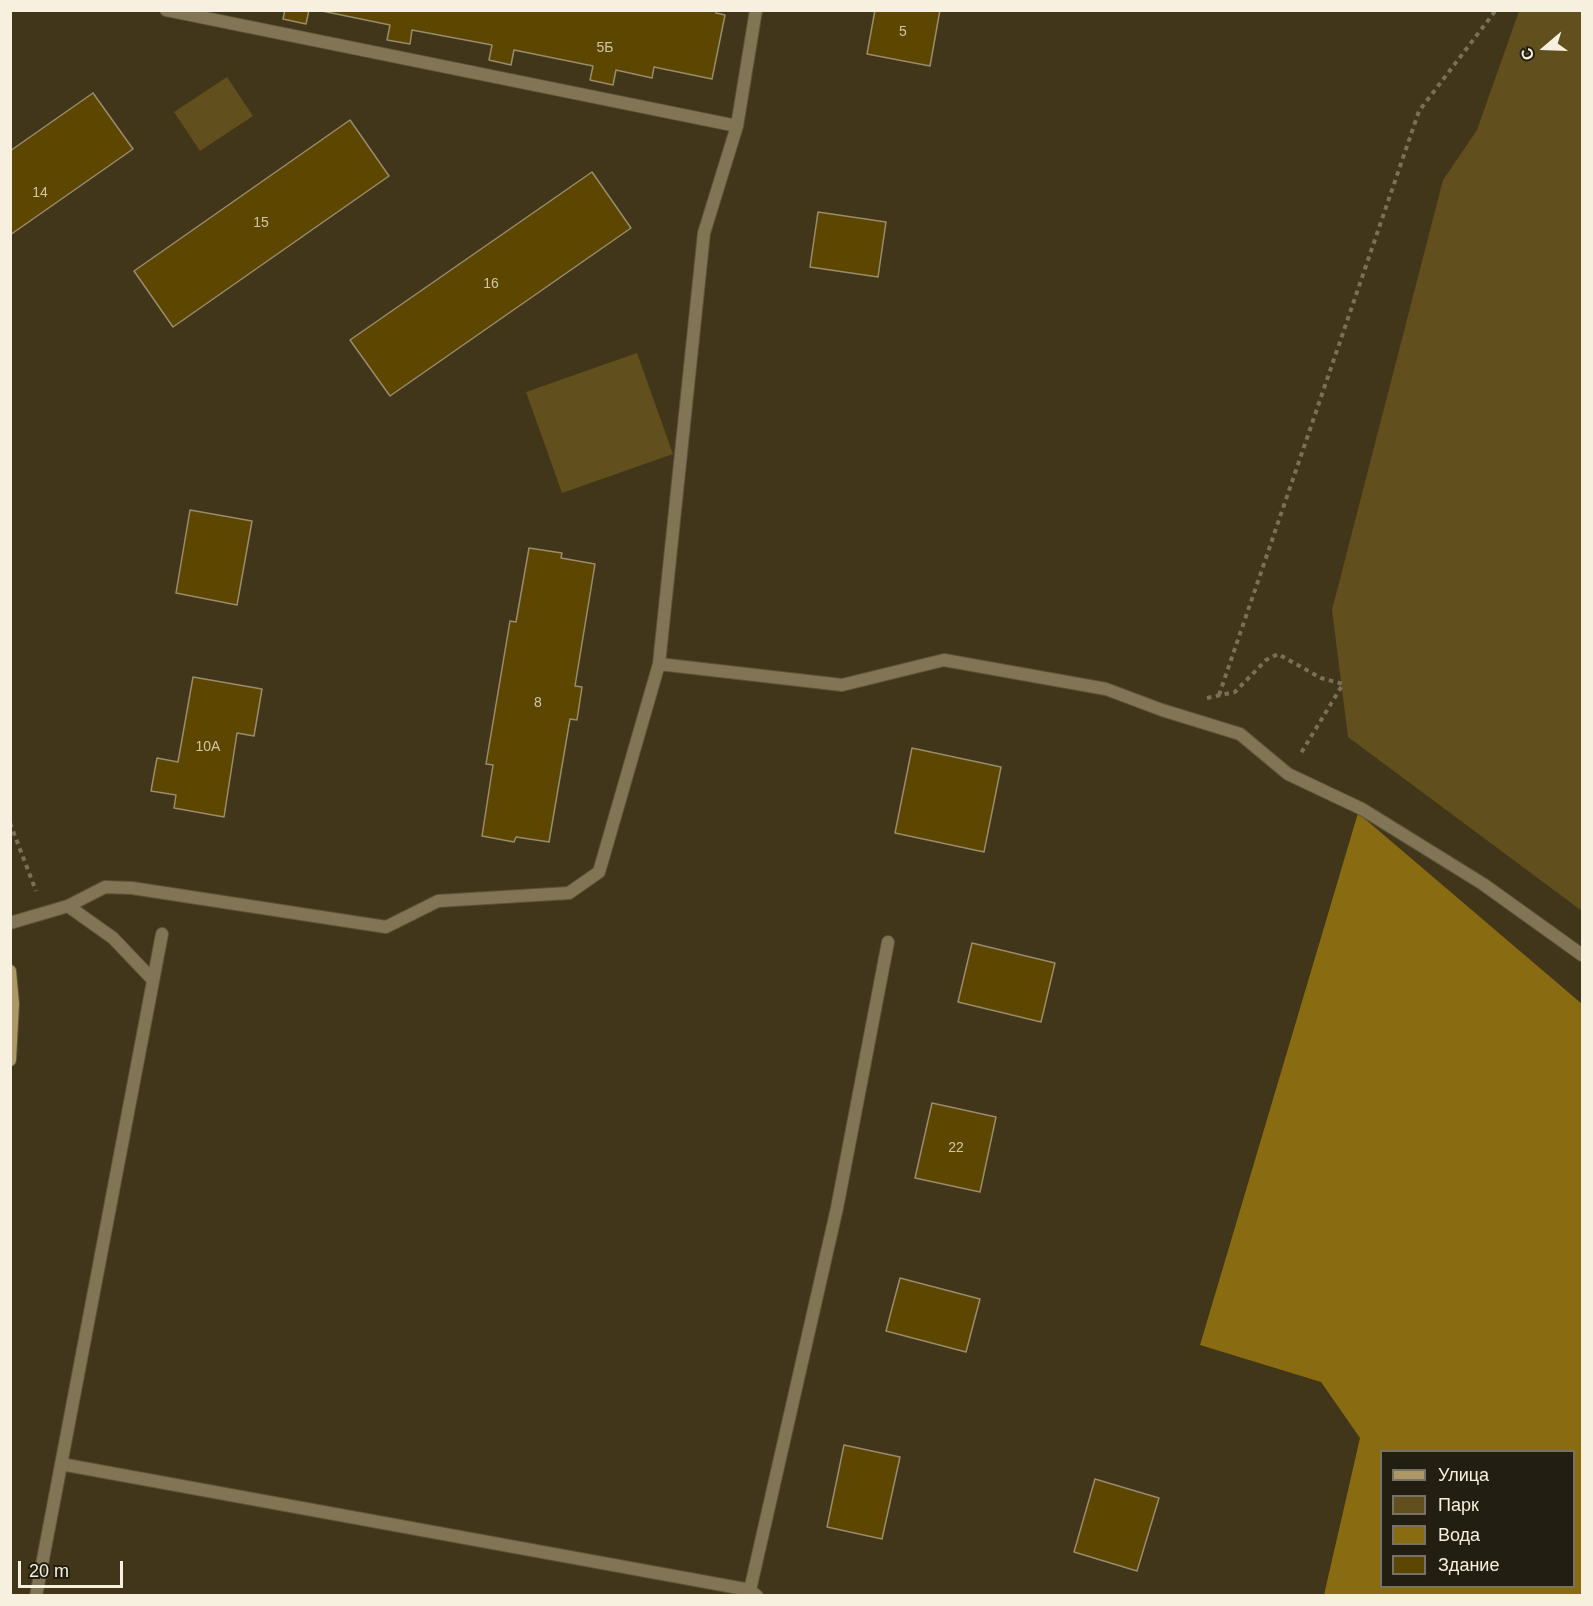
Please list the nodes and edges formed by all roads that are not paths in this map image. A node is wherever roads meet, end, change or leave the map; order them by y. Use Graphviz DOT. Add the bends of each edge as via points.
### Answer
graph roads {
  1 [pos="166,10"];
  2 [pos="756,10"];
  3 [pos="737,126"];
  4 [pos="659,664"];
  5 [pos="68,906"];
  6 [pos="10,923"];
  7 [pos="162,934"];
  8 [pos="888,942"];
  9 [pos="1582,955"];
  10 [pos="10,971"];
  11 [pos="153,980"];
  12 [pos="10,1060"];
  13 [pos="61,1464"];
  14 [pos="754,1593"];
  15 [pos="36,1596"];
  1 -- 3 [label="lane"];
  2 -- 3 [label="lane"];
  3 -- 4 [label="lane" via="704,233"];
  4 -- 5 [label="lane" via="599,872 569,893 438,901 386,927 132,888 105,887"];
  4 -- 9 [label="lane" via="842,685 944,660 1106,689 1240,734 1288,774 1362,809 1483,884"];
  5 -- 6 [label="lane"];
  5 -- 11 [label="lane" via="113,938"];
  7 -- 11 [label="lane"];
  8 -- 14 [label="lane" via="837,1208"];
  10 -- 12 [label="main road"];
  11 -- 13 [label="lane"];
  13 -- 14 [label="lane"];
  13 -- 15 [label="lane"];
}
